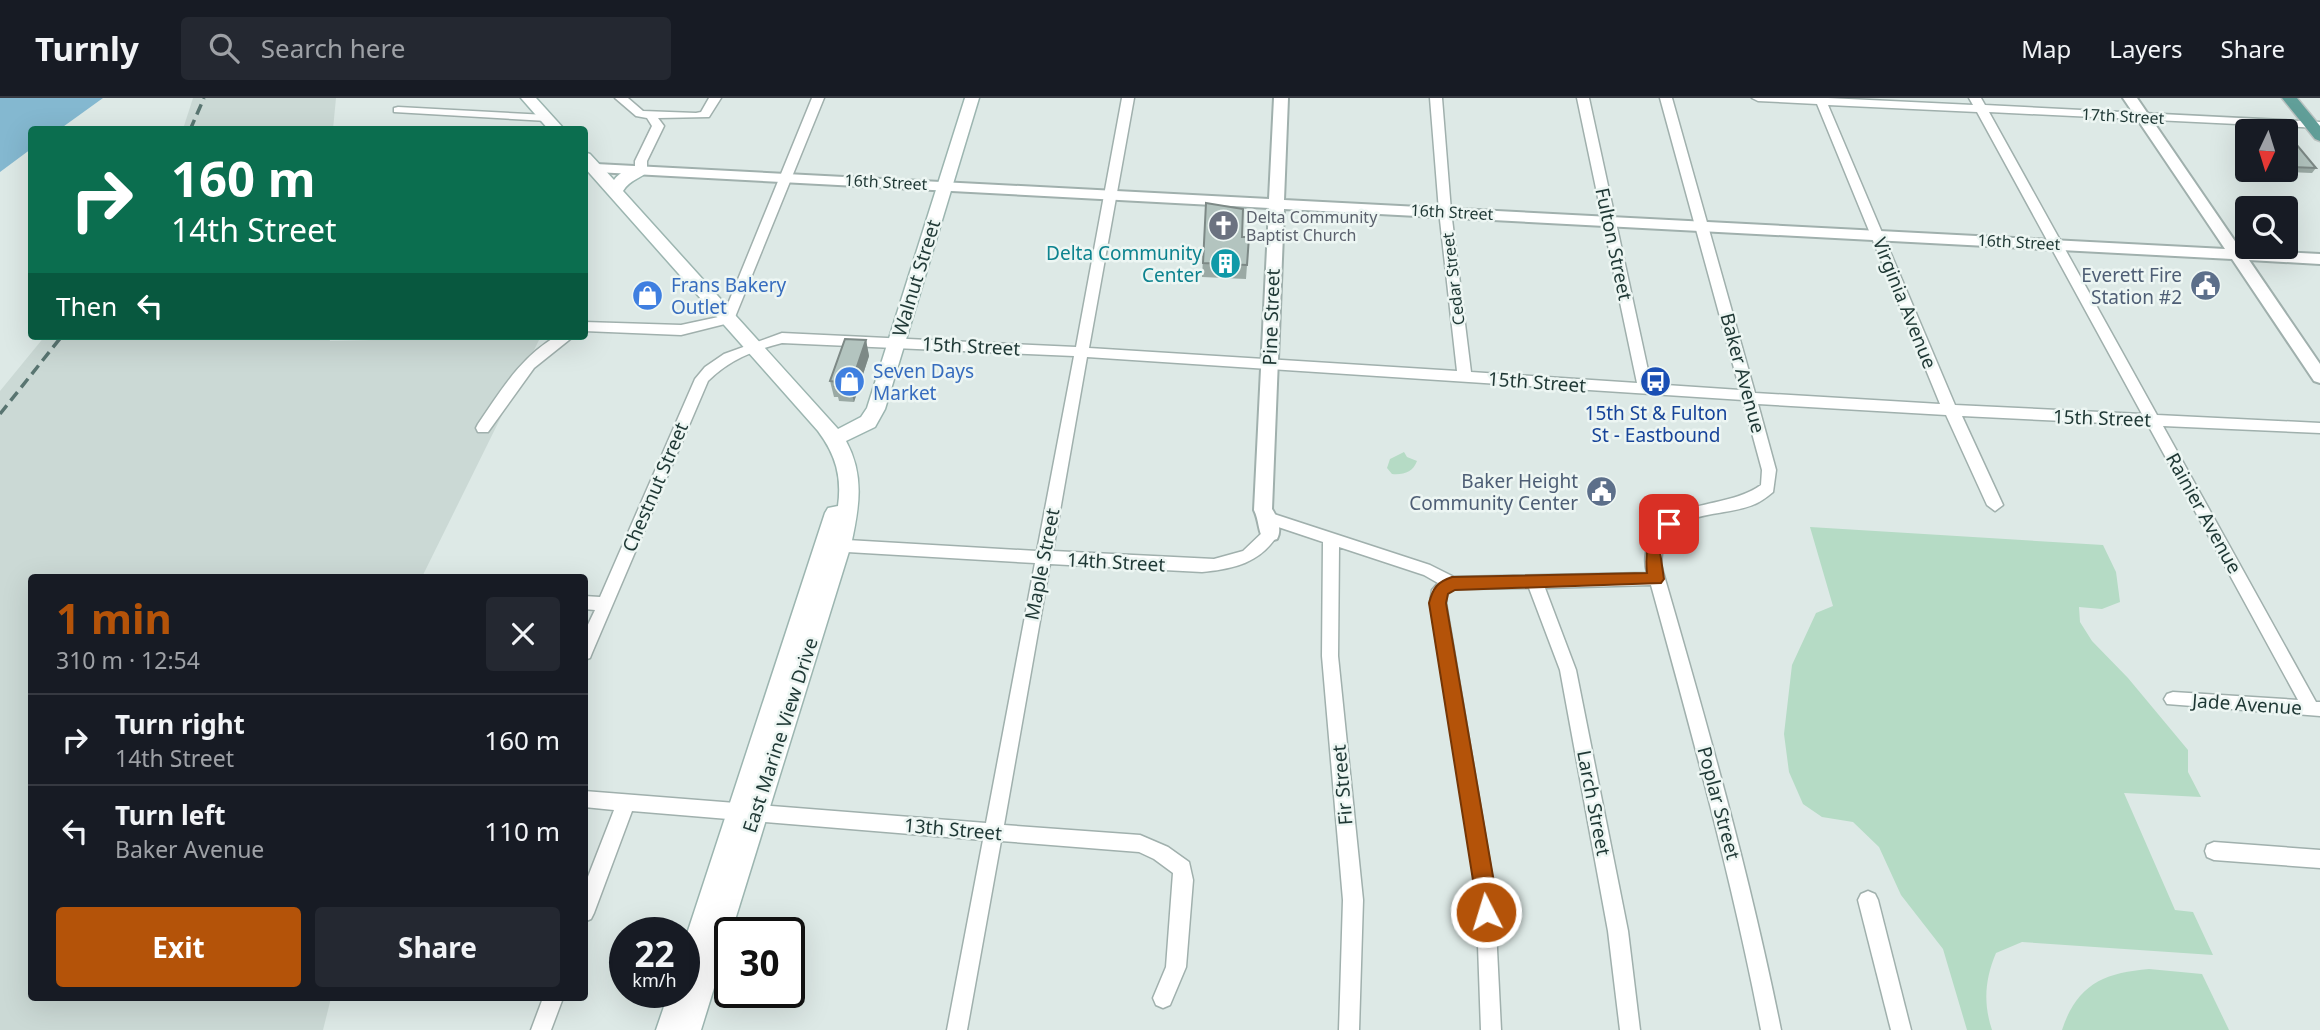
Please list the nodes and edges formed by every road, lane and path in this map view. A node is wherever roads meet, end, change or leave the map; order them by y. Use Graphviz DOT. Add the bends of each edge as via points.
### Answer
graph roads {
  1 [pos="528,98"];
  2 [pos="621,98"];
  3 [pos="715,98"];
  4 [pos="818,98"];
  5 [pos="972,98"];
  6 [pos="1128,98"];
  7 [pos="1281,98"];
  8 [pos="1436,98"];
  9 [pos="1583,98"];
  10 [pos="1665,98"];
  11 [pos="1758,98"];
  12 [pos="2130,98"];
  13 [pos="2289,98"];
  14 [pos="1821,99"];
  15 [pos="1978,103"];
  16 [pos="398,110"];
  17 [pos="650,114"];
  18 [pos="2143,117"];
  19 [pos="552,124"];
  20 [pos="2317,128"];
  21 [pos="588,164"];
  22 [pos="641,170"];
  23 [pos="786,177"];
  24 [pos="944,185"];
  25 [pos="615,191"];
  26 [pos="1109,194"];
  27 [pos="1275,202"];
  28 [pos="1445,211"];
  29 [pos="1608,220"];
  30 [pos="1702,225"];
  31 [pos="1877,234"];
  32 [pos="2055,244"];
  33 [pos="2235,251"];
  34 [pos="2235,254"];
  35 [pos="2298,258"];
  36 [pos="2240,259"];
  37 [pos="2320,259"];
  38 [pos="728,319"];
  39 [pos="588,326"];
  40 [pos="559,340"];
  41 [pos="897,342"];
  42 [pos="754,345"];
  43 [pos="1081,352"];
  44 [pos="1270,364"];
  45 [pos="1465,377"];
  46 [pos="2320,377"];
  47 [pos="1645,390"];
  48 [pos="1751,397"];
  49 [pos="1951,412"];
  50 [pos="2152,420"];
  51 [pos="483,428"];
  52 [pos="2320,428"];
  53 [pos="836,438"];
  54 [pos="1994,505"];
  55 [pos="1269,526"];
  56 [pos="1331,539"];
  57 [pos="833,545"];
  58 [pos="1043,558"];
  59 [pos="1656,579"];
  60 [pos="1535,582"];
  61 [pos="1452,583"];
  62 [pos="588,602"];
  63 [pos="605,604"];
  64 [pos="588,644"];
  65 [pos="2173,699"];
  66 [pos="2316,708"];
  67 [pos="588,799"];
  68 [pos="626,802"];
  69 [pos="748,811"];
  70 [pos="993,833"];
  71 [pos="2214,851"];
  72 [pos="2320,859"];
  73 [pos="1868,900"];
  74 [pos="588,902"];
  75 [pos="700,941"];
  76 [pos="1163,998"];
  77 [pos="552,1001"];
  78 [pos="677,1008"];
  79 [pos="541,1030"];
  80 [pos="670,1030"];
  81 [pos="687,1030"];
  82 [pos="957,1030"];
  83 [pos="1349,1030"];
  84 [pos="1491,1030"];
  85 [pos="1629,1030"];
  86 [pos="1771,1030"];
  87 [pos="1900,1030"];
  1 -- 19 [label="main road"];
  2 -- 17 [label="street" via="635,113"];
  3 -- 17 [label="street" via="702,116"];
  4 -- 23 [label="street"];
  5 -- 24 [label="main road, Walnut Street"];
  6 -- 26 [label="street, Maple Street"];
  7 -- 27 [label="street, Pine Street"];
  8 -- 28 [label="street, Cedar Street"];
  9 -- 29 [label="street, Fulton Street"];
  10 -- 30 [label="street, Baker Avenue"];
  11 -- 14 [label="street, 17th Street"];
  12 -- 18 [label="street"];
  13 -- 20 [label="main road"];
  14 -- 15 [label="street, 17th Street"];
  14 -- 31 [label="street, Virginia Avenue"];
  15 -- 18 [label="street, 17th Street"];
  15 -- 32 [label="street, Rainier Avenue"];
  16 -- 19 [label="street"];
  17 -- 22 [label="street" via="658,126"];
  18 -- 20 [label="street, 17th Street"];
  18 -- 33 [label="street"];
  21 -- 22 [label="street, 16th Street"];
  21 -- 25 [label="main road"];
  22 -- 23 [label="street, 16th Street"];
  22 -- 25 [label="main road" via="623,178"];
  23 -- 24 [label="street, 16th Street"];
  23 -- 38 [label="street"];
  24 -- 26 [label="street, 16th Street"];
  24 -- 41 [label="main road, Walnut Street"];
  25 -- 38 [label="main road"];
  26 -- 27 [label="street, 16th Street"];
  26 -- 43 [label="street, Maple Street"];
  27 -- 28 [label="street, 16th Street"];
  27 -- 44 [label="street, Pine Street"];
  28 -- 29 [label="street, 16th Street"];
  28 -- 45 [label="street, Cedar Street"];
  29 -- 30 [label="street, 16th Street"];
  29 -- 47 [label="street, Fulton Street"];
  30 -- 31 [label="street, 16th Street"];
  30 -- 48 [label="street, Baker Avenue"];
  31 -- 32 [label="street, 16th Street"];
  31 -- 49 [label="street, Virginia Avenue"];
  32 -- 34 [label="street, 16th Street"];
  32 -- 50 [label="street, Rainier Avenue"];
  35 -- 37 [label="street, 16th Street"];
  36 -- 46 [label="street"];
  38 -- 39 [label="street" via="681,330"];
  38 -- 42 [label="main road"];
  40 -- 51 [label="street" via="526,366"];
  41 -- 42 [label="street, 15th Street" via="807,337"];
  41 -- 43 [label="street, 15th Street"];
  41 -- 53 [label="main road, Walnut Street" via="868,422"];
  42 -- 53 [label="main road"];
  42 -- 63 [label="street, Chestnut Street" via="713,367 702,379"];
  43 -- 44 [label="street, 15th Street"];
  43 -- 58 [label="street, Maple Street"];
  44 -- 45 [label="street, 15th Street"];
  44 -- 55 [label="street, Pine Street" via="1263,510"];
  45 -- 47 [label="street, 15th Street"];
  47 -- 48 [label="street, 15th Street"];
  48 -- 49 [label="street, 15th Street"];
  48 -- 59 [label="street, Baker Avenue" via="1769,470 1768,488 1751,499 1695,511 1669,524 1653,552"];
  49 -- 50 [label="street, 15th Street"];
  49 -- 54 [label="street, Virginia Avenue"];
  50 -- 52 [label="street, 15th Street"];
  50 -- 66 [label="street, Rainier Avenue"];
  53 -- 57 [label="main road, East Marine View Drive"];
  55 -- 56 [label="street"];
  55 -- 58 [label="street, 14th Street" via="1253,555 1231,564"];
  56 -- 61 [label="street" via="1430,571"];
  56 -- 83 [label="street, Fir Street" via="1330,656 1353,900"];
  57 -- 58 [label="street, 14th Street"];
  57 -- 69 [label="main road, East Marine View Drive"];
  58 -- 70 [label="street, Maple Street"];
  59 -- 60 [label="street"];
  59 -- 86 [label="street, Poplar Street" via="1720,800"];
  60 -- 61 [label="street"];
  60 -- 85 [label="street, Larch Street" via="1568,670 1618,931"];
  61 -- 84 [label="street" via="1440,590 1438,603 1485,888"];
  62 -- 63 [label="street"];
  63 -- 64 [label="street, Chestnut Street"];
  65 -- 66 [label="street, Jade Avenue"];
  67 -- 68 [label="street, 13th Street"];
  68 -- 69 [label="street, 13th Street"];
  68 -- 74 [label="street"];
  69 -- 70 [label="street, 13th Street"];
  69 -- 75 [label="main road, East Marine View Drive"];
  69 -- 81 [label="main road, East Marine View Drive"];
  70 -- 76 [label="street, 13th Street" via="1139,844 1182,868 1176,967"];
  70 -- 82 [label="street, Maple Street"];
  71 -- 72 [label="street"];
  73 -- 87 [label="street"];
  77 -- 79 [label="street"];
  78 -- 80 [label="main road"];
}
